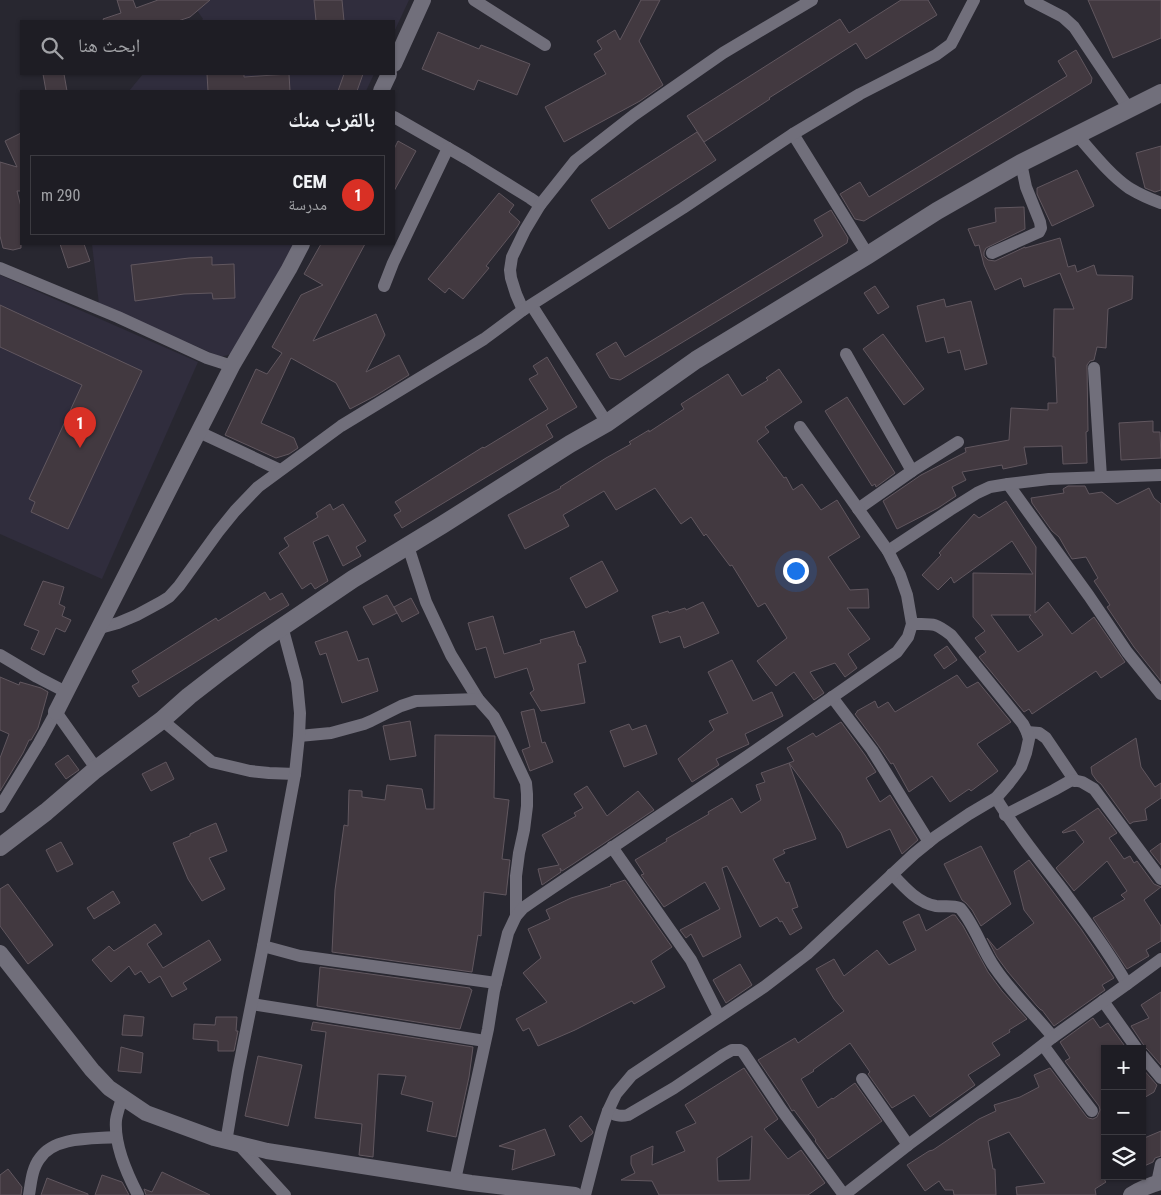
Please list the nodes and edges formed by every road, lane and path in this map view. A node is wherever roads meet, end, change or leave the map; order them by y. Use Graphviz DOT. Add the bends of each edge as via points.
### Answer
graph roads {
  1 [pos="423,0"];
  2 [pos="474,0"];
  3 [pos="812,0"];
  4 [pos="974,0"];
  5 [pos="1030,0"];
  6 [pos="545,45"];
  7 [pos="395,62"];
  8 [pos="389,75"];
  9 [pos="381,90"];
  10 [pos="1161,93"];
  11 [pos="1129,109"];
  12 [pos="395,118"];
  13 [pos="793,134"];
  14 [pos="1077,135"];
  15 [pos="448,148"];
  16 [pos="1021,163"];
  17 [pos="1161,203"];
  18 [pos="540,205"];
  19 [pos="301,245"];
  20 [pos="992,252"];
  21 [pos="868,255"];
  22 [pos="0,268"];
  23 [pos="384,286"];
  24 [pos="528,308"];
  25 [pos="846,354"];
  26 [pos="232,366"];
  27 [pos="1094,368"];
  28 [pos="607,423"];
  29 [pos="800,428"];
  30 [pos="199,432"];
  31 [pos="958,442"];
  32 [pos="280,470"];
  33 [pos="912,471"];
  34 [pos="1161,475"];
  35 [pos="1101,477"];
  36 [pos="1008,484"];
  37 [pos="858,509"];
  38 [pos="408,546"];
  39 [pos="888,551"];
  40 [pos="912,624"];
  41 [pos="282,626"];
  42 [pos="100,628"];
  43 [pos="0,654"];
  44 [pos="66,692"];
  45 [pos="1161,694"];
  46 [pos="832,697"];
  47 [pos="478,699"];
  48 [pos="56,712"];
  49 [pos="162,720"];
  50 [pos="1027,732"];
  51 [pos="299,736"];
  52 [pos="95,770"];
  53 [pos="294,774"];
  54 [pos="1076,781"];
  55 [pos="996,798"];
  56 [pos="0,807"];
  57 [pos="1006,814"];
  58 [pos="929,842"];
  59 [pos="0,847"];
  60 [pos="612,847"];
  61 [pos="892,874"];
  62 [pos="1161,879"];
  63 [pos="516,916"];
  64 [pos="263,946"];
  65 [pos="0,953"];
  66 [pos="1161,959"];
  67 [pos="496,983"];
  68 [pos="1127,984"];
  69 [pos="1103,1001"];
  70 [pos="252,1004"];
  71 [pos="719,1016"];
  72 [pos="485,1041"];
  73 [pos="1048,1041"];
  74 [pos="1134,1045"];
  75 [pos="1146,1060"];
  76 [pos="1161,1078"];
  77 [pos="862,1079"];
  78 [pos="122,1098"];
  79 [pos="608,1111"];
  80 [pos="1092,1111"];
  81 [pos="116,1136"];
  82 [pos="232,1143"];
  83 [pos="908,1144"];
  84 [pos="1161,1164"];
  85 [pos="1159,1183"];
  86 [pos="467,1186"];
  87 [pos="29,1195"];
  88 [pos="138,1195"];
  89 [pos="285,1195"];
  90 [pos="575,1195"];
  91 [pos="585,1195"];
  92 [pos="1130,1195"];
  1 -- 7 [label="street"];
  2 -- 6 [label="street"];
  3 -- 18 [label="street" via="724,53 634,115 575,161"];
  4 -- 13 [label="street" via="951,44 944,50"];
  5 -- 11 [label="street" via="1063,17 1074,27"];
  8 -- 9 [label="street"];
  10 -- 11 [label="main road"];
  11 -- 14 [label="main road"];
  12 -- 15 [label="street"];
  13 -- 21 [label="street"];
  13 -- 24 [label="street"];
  14 -- 16 [label="main road"];
  14 -- 17 [label="street" via="1116,178"];
  15 -- 18 [label="street"];
  15 -- 23 [label="street"];
  16 -- 20 [label="street" via="1026,187 1042,228"];
  16 -- 21 [label="main road"];
  18 -- 24 [label="street" via="512,257 510,270 516,294"];
  19 -- 26 [label="street"];
  21 -- 28 [label="main road" via="696,360"];
  22 -- 26 [label="street"];
  24 -- 28 [label="street"];
  24 -- 32 [label="street" via="484,339 341,426"];
  25 -- 33 [label="street"];
  26 -- 30 [label="street"];
  27 -- 35 [label="street"];
  28 -- 38 [label="main road"];
  29 -- 37 [label="street"];
  30 -- 32 [label="street"];
  30 -- 42 [label="street"];
  31 -- 33 [label="street"];
  32 -- 42 [label="street" via="235,511 169,597 137,615"];
  33 -- 37 [label="street"];
  34 -- 35 [label="street"];
  35 -- 36 [label="street"];
  36 -- 39 [label="street" via="977,493"];
  36 -- 45 [label="street" via="1127,652"];
  37 -- 39 [label="street"];
  38 -- 41 [label="main road"];
  38 -- 47 [label="street" via="430,610 451,655"];
  39 -- 40 [label="street" via="907,596"];
  40 -- 46 [label="street" via="908,637 897,652"];
  40 -- 50 [label="street" via="939,626 951,636"];
  41 -- 49 [label="main road" via="196,690"];
  41 -- 51 [label="street" via="297,682"];
  42 -- 44 [label="street"];
  43 -- 44 [label="street"];
  44 -- 48 [label="street"];
  46 -- 58 [label="street" via="872,750"];
  46 -- 60 [label="street"];
  47 -- 51 [label="street" via="416,701 357,726"];
  47 -- 63 [label="street" via="500,726 526,782 527,811 518,853"];
  48 -- 52 [label="street"];
  48 -- 56 [label="street"];
  49 -- 52 [label="main road"];
  49 -- 53 [label="street" via="212,762 250,771"];
  50 -- 54 [label="street" via="1040,733 1046,738"];
  50 -- 55 [label="street" via="1028,746 1021,766"];
  51 -- 53 [label="street"];
  52 -- 59 [label="main road"];
  53 -- 64 [label="street"];
  54 -- 57 [label="street" via="1066,782"];
  54 -- 62 [label="street" via="1094,789"];
  55 -- 57 [label="street"];
  55 -- 58 [label="street"];
  57 -- 68 [label="street" via="1112,958"];
  58 -- 61 [label="street"];
  60 -- 63 [label="street" via="522,908"];
  60 -- 71 [label="street" via="691,960"];
  61 -- 71 [label="street" via="807,954"];
  61 -- 73 [label="street" via="911,893 928,903 954,906 963,911 994,966"];
  63 -- 67 [label="street" via="508,933"];
  64 -- 67 [label="street" via="300,956"];
  64 -- 70 [label="street"];
  65 -- 78 [label="street" via="92,1070"];
  66 -- 68 [label="street"];
  67 -- 72 [label="street"];
  68 -- 69 [label="street"];
  69 -- 73 [label="street"];
  69 -- 74 [label="street"];
  70 -- 72 [label="street"];
  70 -- 82 [label="street" via="238,1071"];
  71 -- 79 [label="street" via="632,1075 616,1094"];
  72 -- 86 [label="street"];
  73 -- 80 [label="street"];
  73 -- 83 [label="street"];
  75 -- 76 [label="street"];
  77 -- 83 [label="street"];
  78 -- 81 [label="street"];
  78 -- 82 [label="street" via="146,1113"];
  79 -- 83 [label="street" via="616,1116 628,1115 732,1050 740,1050 844,1195"];
  79 -- 91 [label="street"];
  81 -- 87 [label="street" via="54,1146 36,1164"];
  81 -- 88 [label="street"];
  82 -- 86 [label="street"];
  82 -- 89 [label="street"];
  84 -- 85 [label="street"];
  85 -- 92 [label="street"];
  86 -- 90 [label="street"];
}
